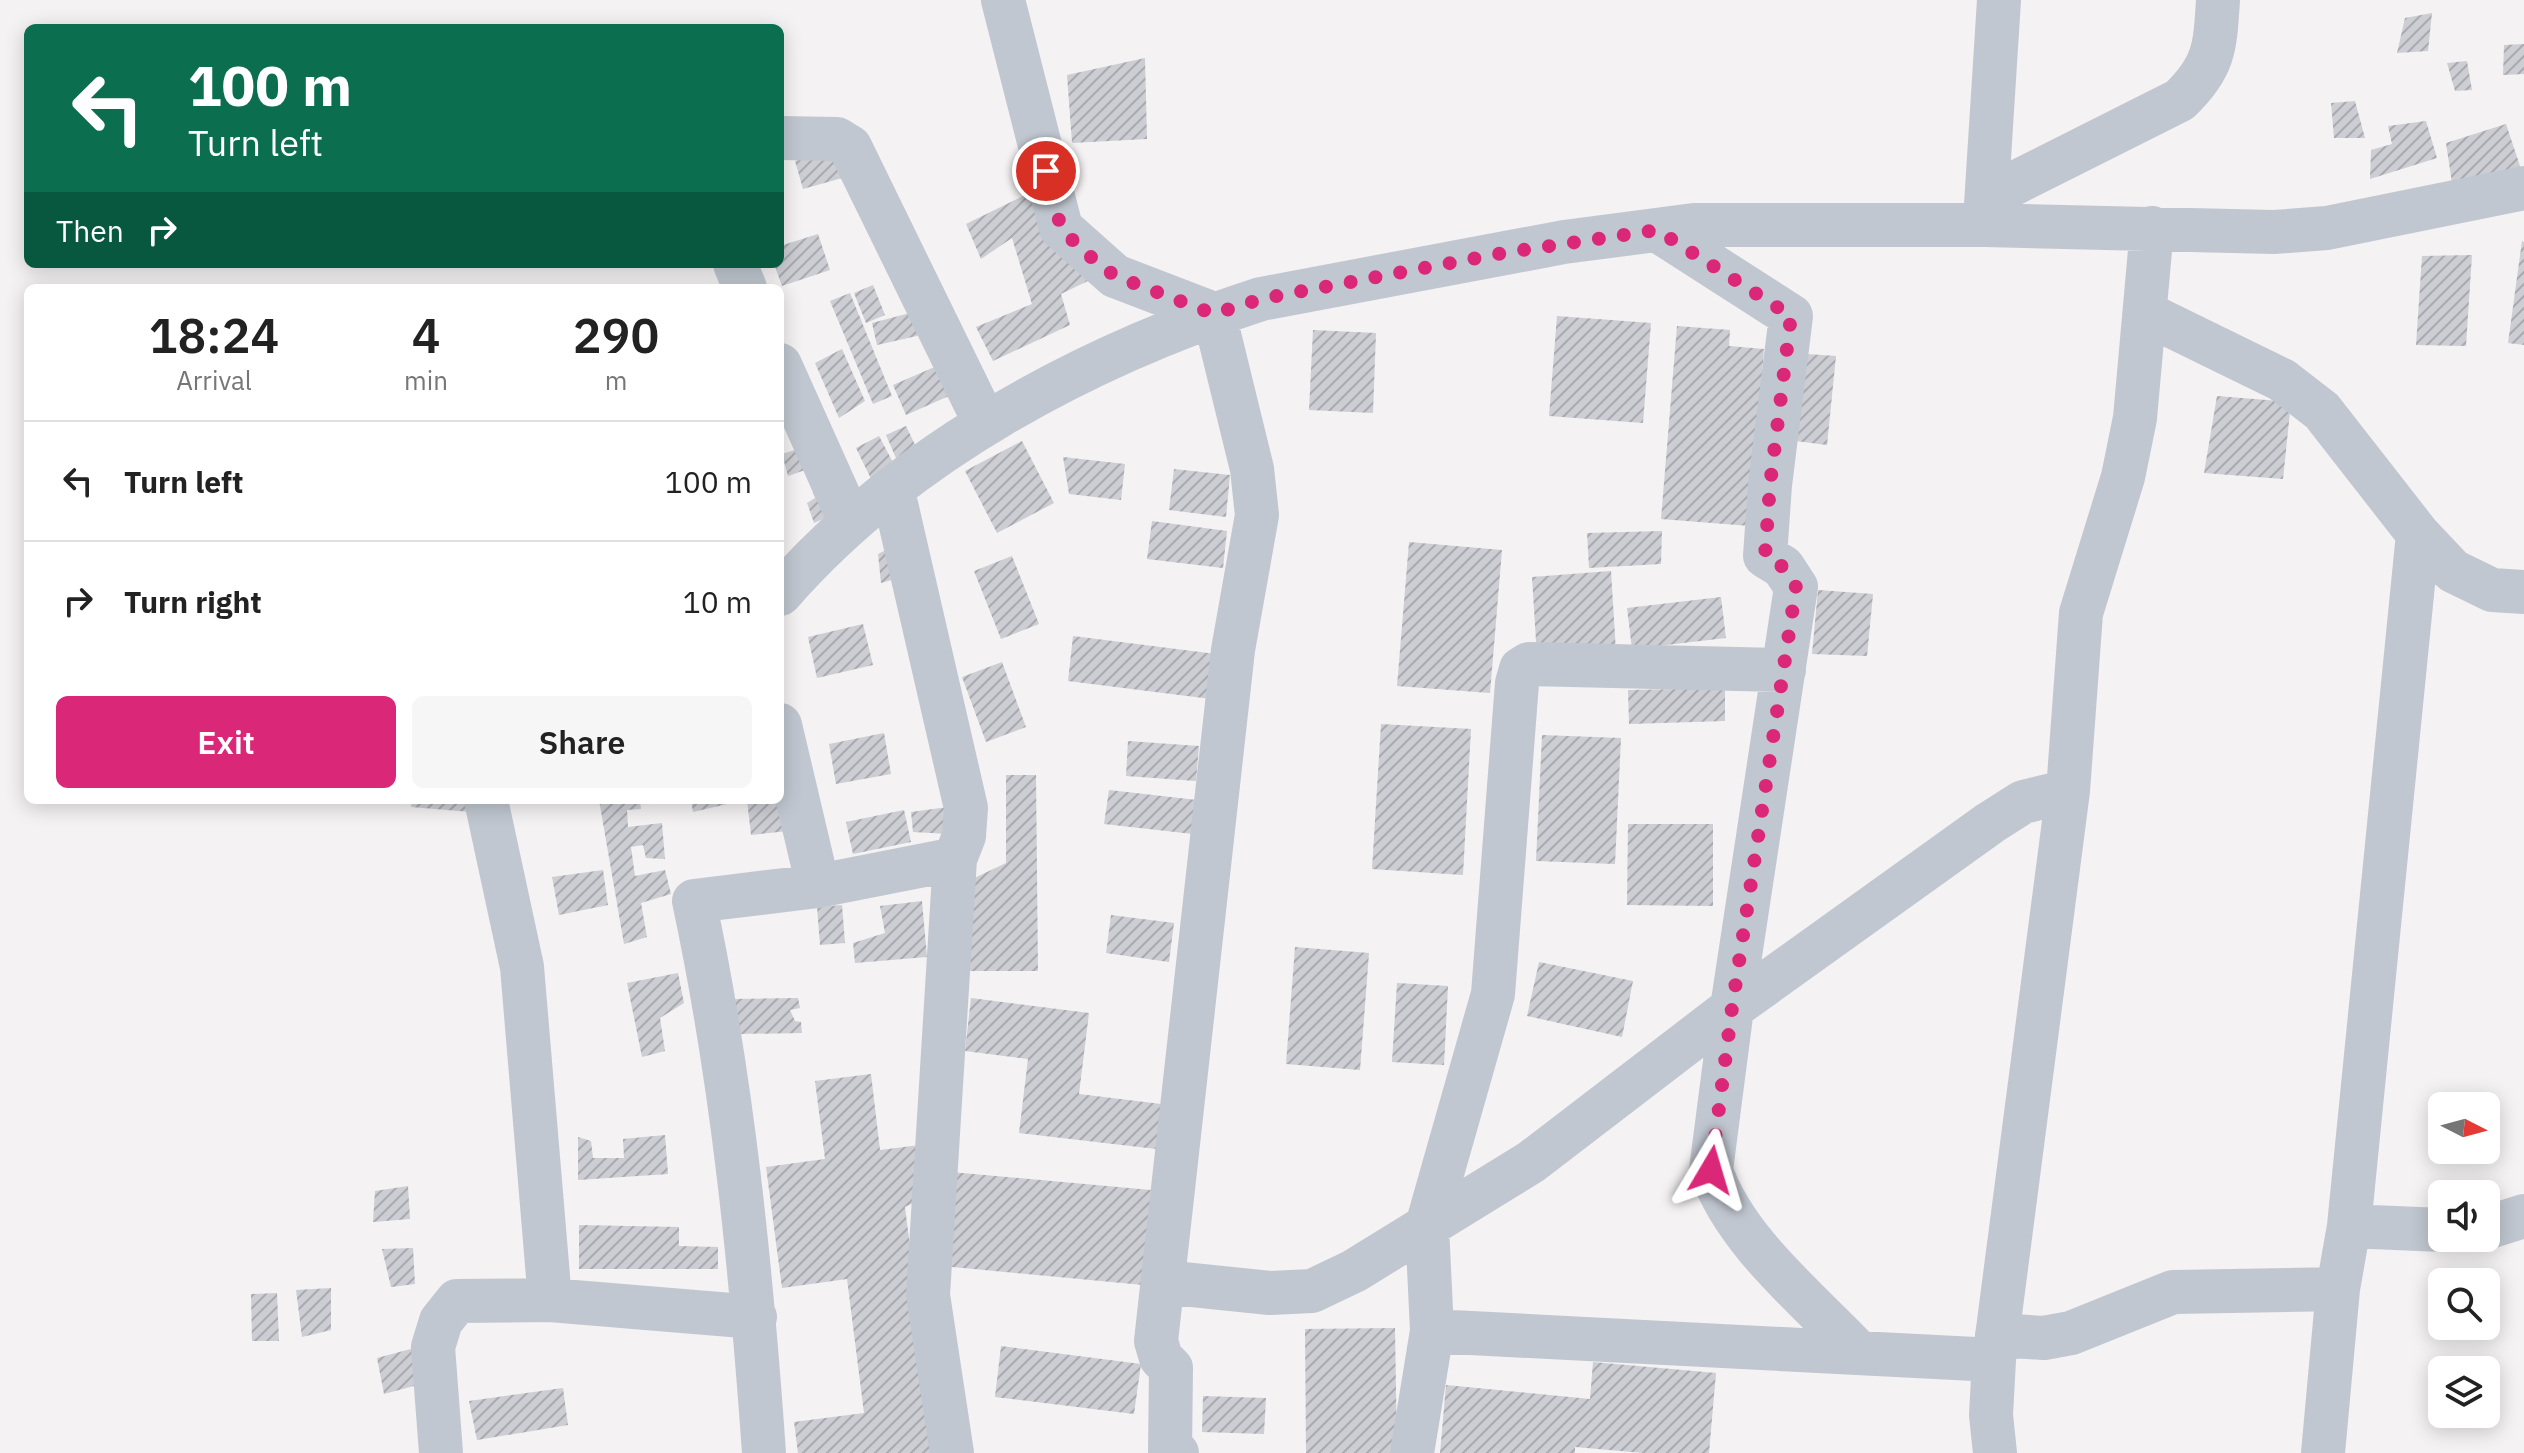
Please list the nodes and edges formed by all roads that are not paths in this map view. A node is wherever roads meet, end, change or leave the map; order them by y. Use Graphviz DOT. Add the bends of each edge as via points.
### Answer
graph roads {
  1 [pos="1003,0"];
  2 [pos="1999,0"];
  3 [pos="2218,0"];
  4 [pos="784,138"];
  5 [pos="2524,188"];
  6 [pos="1986,211"];
  7 [pos="2152,228"];
  8 [pos="1657,230"];
  9 [pos="2145,313"];
  10 [pos="1214,314"];
  11 [pos="784,374"];
  12 [pos="985,423"];
  13 [pos="893,491"];
  14 [pos="850,521"];
  15 [pos="2418,534"];
  16 [pos="784,590"];
  17 [pos="2524,592"];
  18 [pos="1784,670"];
  19 [pos="784,742"];
  20 [pos="2068,791"];
  21 [pos="487,804"];
  22 [pos="955,859"];
  23 [pos="818,886"];
  24 [pos="1732,1008"];
  25 [pos="2524,1216"];
  26 [pos="2500,1224"];
  27 [pos="1427,1226"];
  28 [pos="2349,1226"];
  29 [pos="2428,1229"];
  30 [pos="1163,1282"];
  31 [pos="2338,1289"];
  32 [pos="550,1300"];
  33 [pos="755,1317"];
  34 [pos="1432,1331"];
  35 [pos="1996,1348"];
  36 [pos="1859,1353"];
  37 [pos="441,1453"];
  38 [pos="764,1453"];
  39 [pos="952,1453"];
  40 [pos="1177,1453"];
  41 [pos="1412,1453"];
  42 [pos="1995,1453"];
  43 [pos="2323,1453"];
  1 -- 10 [label="street" via="1061,228 1115,276"];
  2 -- 6 [label="street"];
  3 -- 6 [label="street" via="2214,54 2202,79 2180,100"];
  4 -- 12 [label="street" via="837,139 850,147"];
  5 -- 7 [label="street" via="2327,228"];
  6 -- 7 [label="street"];
  6 -- 8 [label="street"];
  7 -- 9 [label="street"];
  8 -- 10 [label="street" via="1503,253 1261,299"];
  8 -- 18 [label="street" via="1791,316 1765,556 1783,567 1796,587"];
  9 -- 15 [label="street" via="2282,380 2322,411"];
  9 -- 20 [label="street" via="2126,462 2081,613"];
  10 -- 12 [label="street" via="1023,400"];
  10 -- 30 [label="street" via="1252,469 1257,515 1233,650"];
  11 -- 14 [label="street"];
  12 -- 13 [label="street"];
  13 -- 14 [label="street"];
  13 -- 22 [label="street" via="966,808"];
  14 -- 16 [label="street"];
  15 -- 17 [label="street" via="2453,571 2492,590"];
  15 -- 28 [label="street"];
  18 -- 24 [label="street"];
  18 -- 27 [label="street" via="1529,664 1521,669 1493,994"];
  19 -- 23 [label="street"];
  20 -- 24 [label="street" via="2023,802 1990,823"];
  20 -- 35 [label="street"];
  21 -- 32 [label="street" via="522,967"];
  22 -- 23 [label="street"];
  22 -- 39 [label="street" via="928,1295"];
  23 -- 33 [label="street" via="694,901 732,1116"];
  24 -- 27 [label="street" via="1531,1162"];
  24 -- 36 [label="street" via="1711,1170 1719,1195 1740,1228"];
  25 -- 26 [label="street"];
  27 -- 30 [label="street" via="1312,1291 1270,1293"];
  27 -- 34 [label="street"];
  28 -- 29 [label="street"];
  28 -- 31 [label="street"];
  30 -- 40 [label="street" via="1156,1341 1171,1368 1170,1453"];
  31 -- 35 [label="street" via="2173,1292 2071,1333"];
  31 -- 43 [label="street"];
  32 -- 33 [label="street"];
  32 -- 37 [label="street" via="457,1301 441,1321 433,1347"];
  33 -- 38 [label="street"];
  34 -- 36 [label="street"];
  34 -- 41 [label="street"];
  35 -- 36 [label="street"];
  35 -- 42 [label="street" via="1991,1415"];
}
